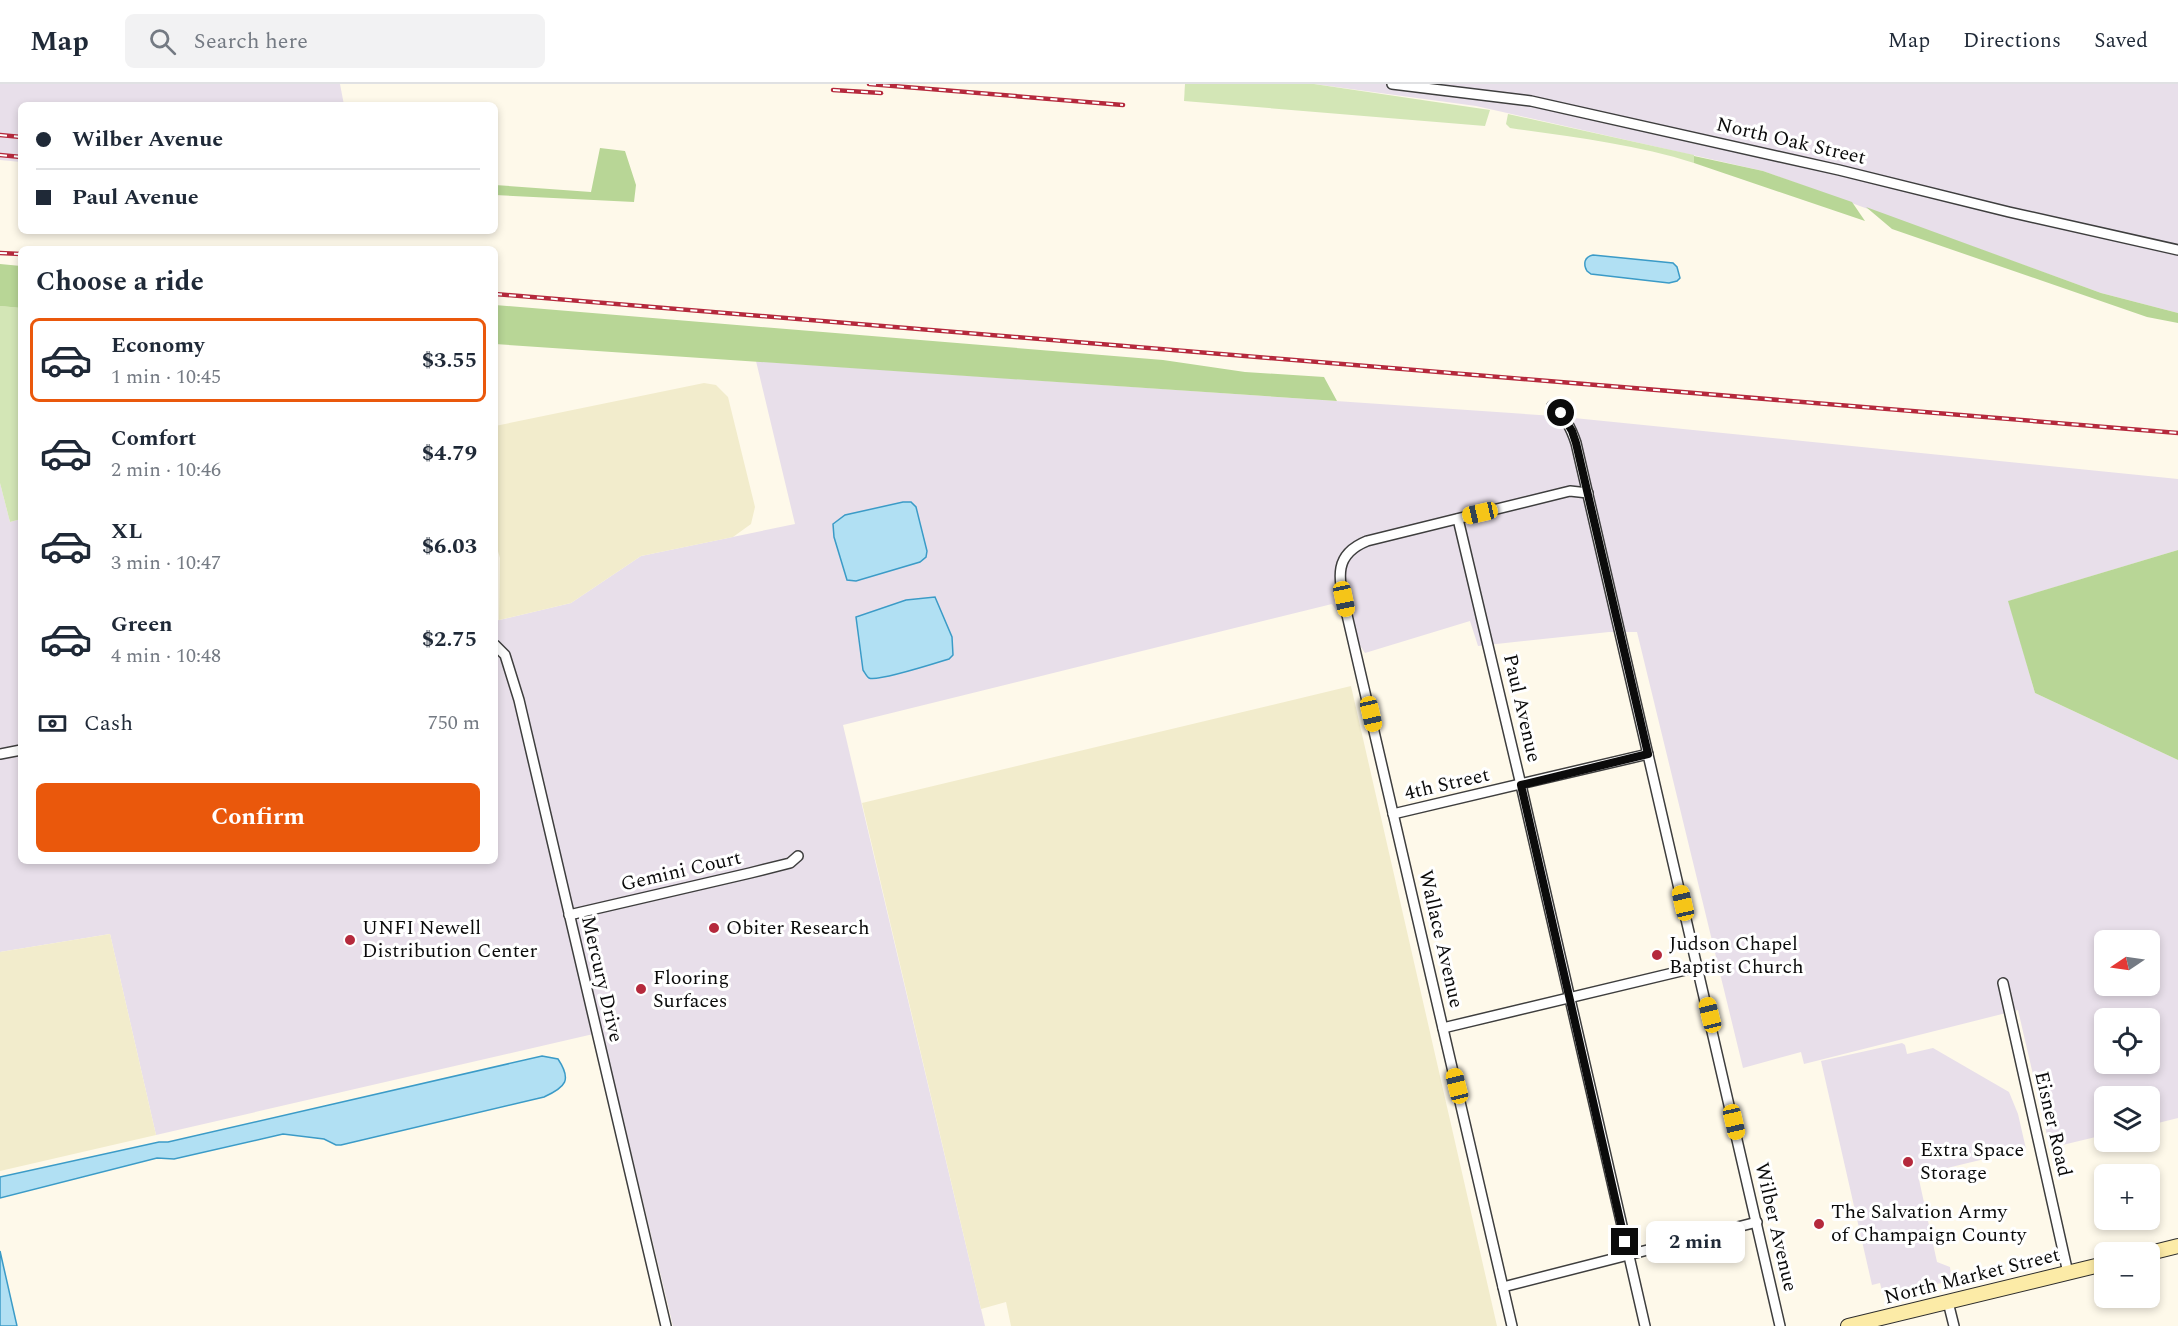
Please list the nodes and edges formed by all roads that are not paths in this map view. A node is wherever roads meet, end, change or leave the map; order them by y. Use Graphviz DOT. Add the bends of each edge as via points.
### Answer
graph roads {
  1 [pos="1392,84"];
  2 [pos="2178,250"];
  3 [pos="1552,406"];
  4 [pos="1588,493"];
  5 [pos="1458,519"];
  6 [pos="498,648"];
  7 [pos="18,751"];
  8 [pos="0,754"];
  9 [pos="1648,754"];
  10 [pos="1521,785"];
  11 [pos="1393,814"];
  12 [pos="798,856"];
  13 [pos="569,915"];
  14 [pos="1698,967"];
  15 [pos="2003,983"];
  16 [pos="1570,998"];
  17 [pos="1443,1028"];
  18 [pos="1757,1222"];
  19 [pos="2178,1246"];
  20 [pos="2160,1250"];
  21 [pos="1628,1256"];
  22 [pos="2094,1266"];
  23 [pos="2068,1273"];
  24 [pos="1503,1287"];
  25 [pos="1948,1302"];
  26 [pos="666,1326"];
  27 [pos="1512,1326"];
  28 [pos="1645,1326"];
  29 [pos="1780,1326"];
  30 [pos="1848,1326"];
  31 [pos="1954,1326"];
  1 -- 2 [label="street, North Oak Street" via="1542,104"];
  3 -- 4 [label="street, Wilber Avenue" via="1572,431"];
  4 -- 5 [label="street" via="1570,492"];
  4 -- 9 [label="street, Wilber Avenue"];
  5 -- 10 [label="street, Paul Avenue"];
  5 -- 11 [label="street, Wallace Avenue" via="1367,541 1351,549 1340,572"];
  6 -- 13 [label="street, Mercury Drive" via="505,655 514,680"];
  7 -- 8 [label="street"];
  9 -- 10 [label="street, 4th Street"];
  9 -- 14 [label="street, Wilber Avenue"];
  10 -- 11 [label="street, 4th Street"];
  10 -- 16 [label="street, Paul Avenue"];
  11 -- 17 [label="street, Wallace Avenue"];
  12 -- 13 [label="street, Gemini Court" via="790,863"];
  13 -- 26 [label="street, Mercury Drive"];
  14 -- 16 [label="street"];
  14 -- 18 [label="street, Wilber Avenue"];
  15 -- 23 [label="street, Eisner Road"];
  16 -- 17 [label="street"];
  16 -- 21 [label="street, Paul Avenue"];
  17 -- 24 [label="street, Wallace Avenue"];
  18 -- 21 [label="street"];
  18 -- 29 [label="street, Wilber Avenue"];
  19 -- 20 [label="main road"];
  21 -- 24 [label="street"];
  21 -- 28 [label="street, Paul Avenue"];
  22 -- 23 [label="main road, North Market Street"];
  23 -- 25 [label="main road, North Market Street"];
  24 -- 27 [label="street, Wallace Avenue"];
  25 -- 30 [label="main road, North Market Street"];
  25 -- 31 [label="street"];
}
